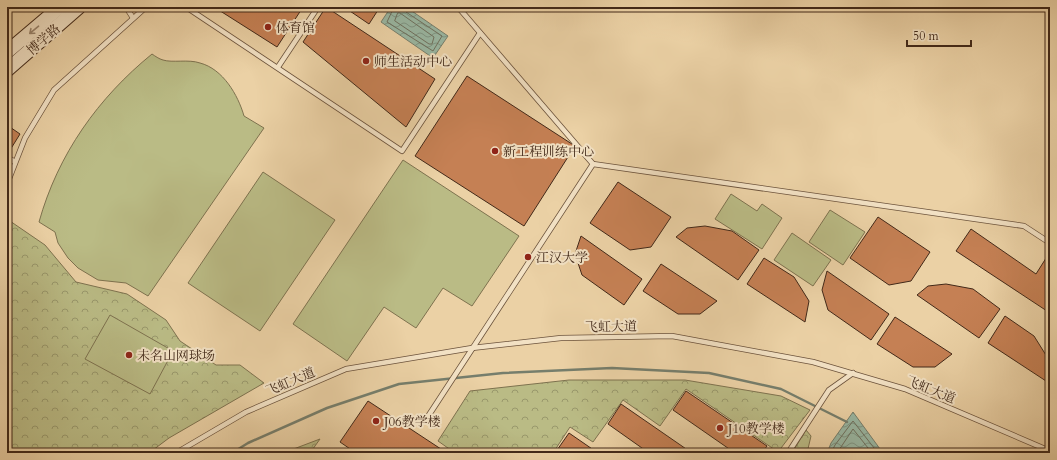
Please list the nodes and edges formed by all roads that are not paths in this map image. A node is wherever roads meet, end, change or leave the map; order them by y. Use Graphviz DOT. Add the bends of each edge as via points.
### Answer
graph roads {
  1 [pos="60,7"];
  2 [pos="79,7"];
  3 [pos="126,7"];
  4 [pos="146,7"];
  5 [pos="186,7"];
  6 [pos="318,7"];
  7 [pos="458,7"];
  8 [pos="133,18"];
  9 [pos="480,33"];
  10 [pos="7,52"];
  11 [pos="278,67"];
  12 [pos="7,70"];
  13 [pos="7,157"];
  14 [pos="15,162"];
  15 [pos="593,164"];
  16 [pos="7,184"];
  17 [pos="1050,243"];
  18 [pos="472,348"];
  19 [pos="853,373"];
  20 [pos="425,421"];
  21 [pos="1050,451"];
  22 [pos="176,453"];
  23 [pos="788,453"];
  1 -- 10 [label="main road, 博学路, one-way"];
  2 -- 12 [label="main road, 博学路"];
  3 -- 8 [label="lane"];
  4 -- 8 [label="lane"];
  5 -- 11 [label="lane"];
  6 -- 11 [label="lane"];
  7 -- 9 [label="lane"];
  8 -- 14 [label="lane" via="54,90 25,138"];
  9 -- 11 [label="lane" via="402,151"];
  9 -- 15 [label="lane"];
  13 -- 14 [label="lane"];
  14 -- 16 [label="lane"];
  15 -- 17 [label="lane" via="1024,226"];
  15 -- 18 [label="lane"];
  18 -- 19 [label="lane, 飞虹大道" via="561,338 672,336 813,362"];
  18 -- 20 [label="lane"];
  18 -- 22 [label="lane, 飞虹大道" via="346,369 246,412"];
  19 -- 21 [label="lane, 飞虹大道" via="905,389"];
  19 -- 23 [label="lane" via="829,390"];
}
